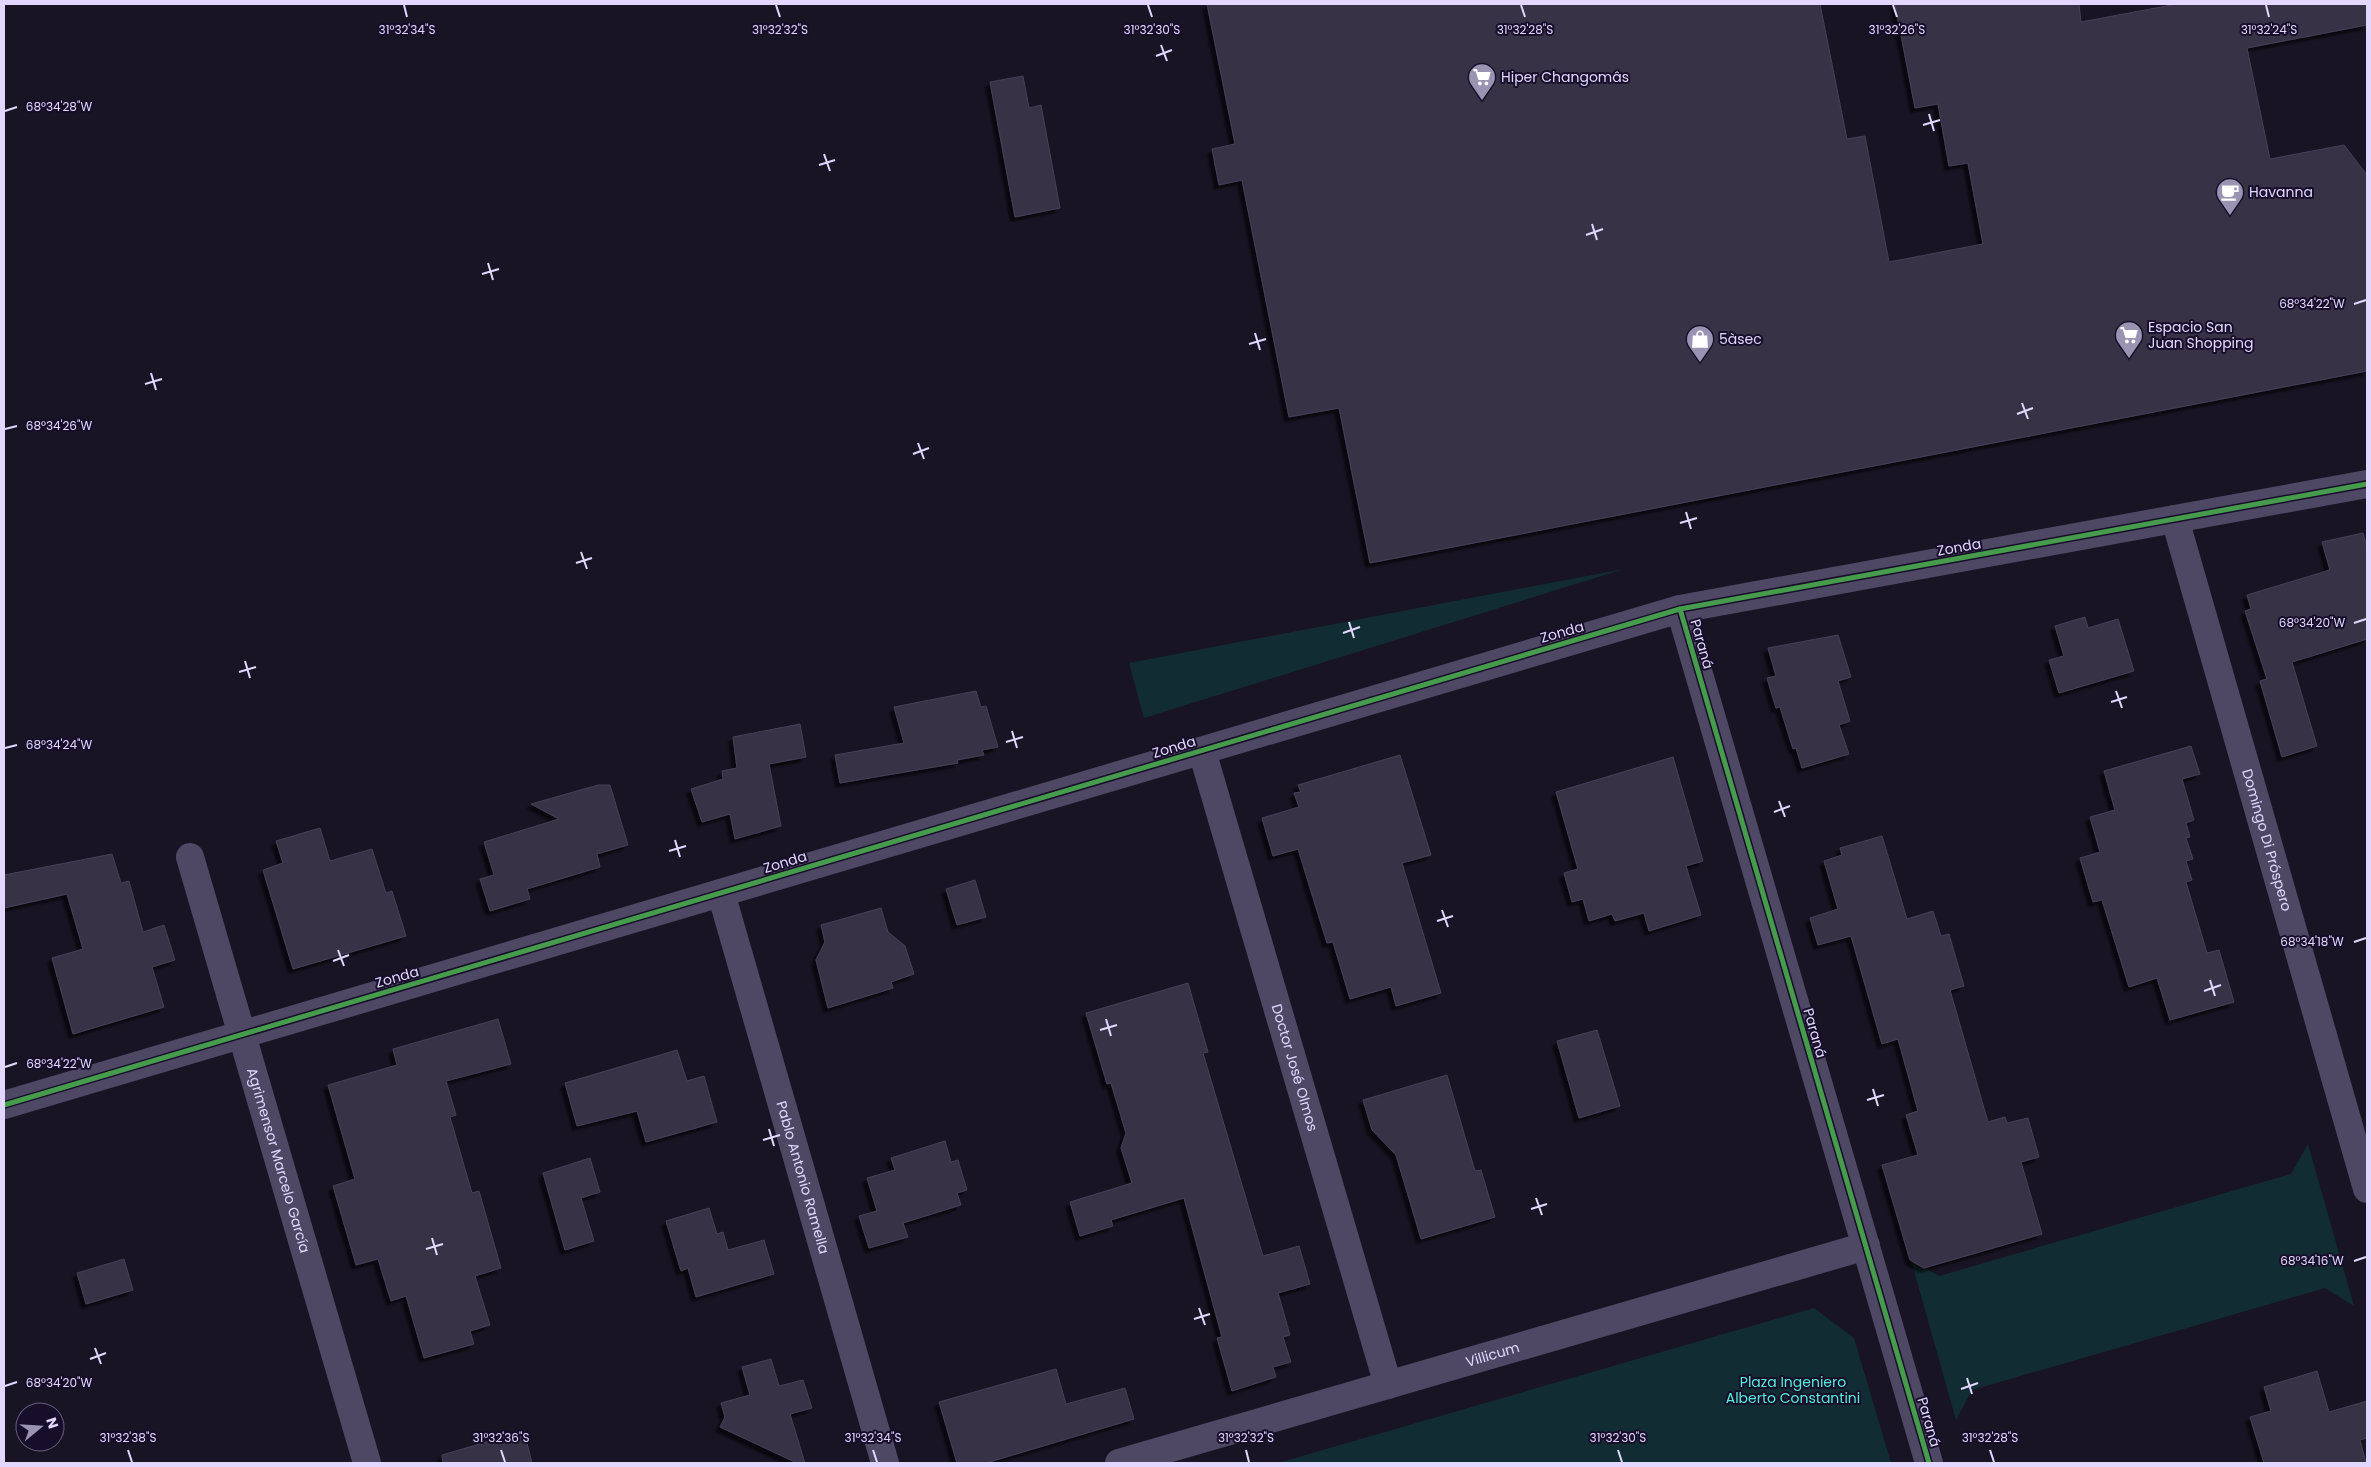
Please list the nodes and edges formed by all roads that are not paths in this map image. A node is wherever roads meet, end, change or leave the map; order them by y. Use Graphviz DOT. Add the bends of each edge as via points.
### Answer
graph roads {
  1 [pos="2367,484"];
  2 [pos="2175,519"];
  3 [pos="1680,609"];
  4 [pos="1202,751"];
  5 [pos="190,857"];
  6 [pos="721,893"];
  7 [pos="242,1035"];
  8 [pos="4,1106"];
  9 [pos="2367,1189"];
  10 [pos="1866,1246"];
  11 [pos="1388,1385"];
  12 [pos="367,1463"];
  13 [pos="885,1463"];
  14 [pos="1119,1463"];
  15 [pos="1929,1463"];
  1 -- 2 [label="street, Zonda"];
  2 -- 3 [label="street, Zonda"];
  2 -- 9 [label="street, Domingo Di Próspero"];
  3 -- 4 [label="street, Zonda"];
  3 -- 10 [label="street, Paraná"];
  4 -- 6 [label="street, Zonda"];
  4 -- 11 [label="street, Doctor José Olmos"];
  5 -- 7 [label="street, Agrimensor Marcelo García"];
  6 -- 7 [label="street, Zonda"];
  6 -- 13 [label="street, Pablo Antonio Ramella"];
  7 -- 8 [label="street, Zonda"];
  7 -- 12 [label="street, Agrimensor Marcelo García"];
  10 -- 11 [label="street, Villicum"];
  10 -- 15 [label="street, Paraná"];
  11 -- 14 [label="street, Villicum"];
}
